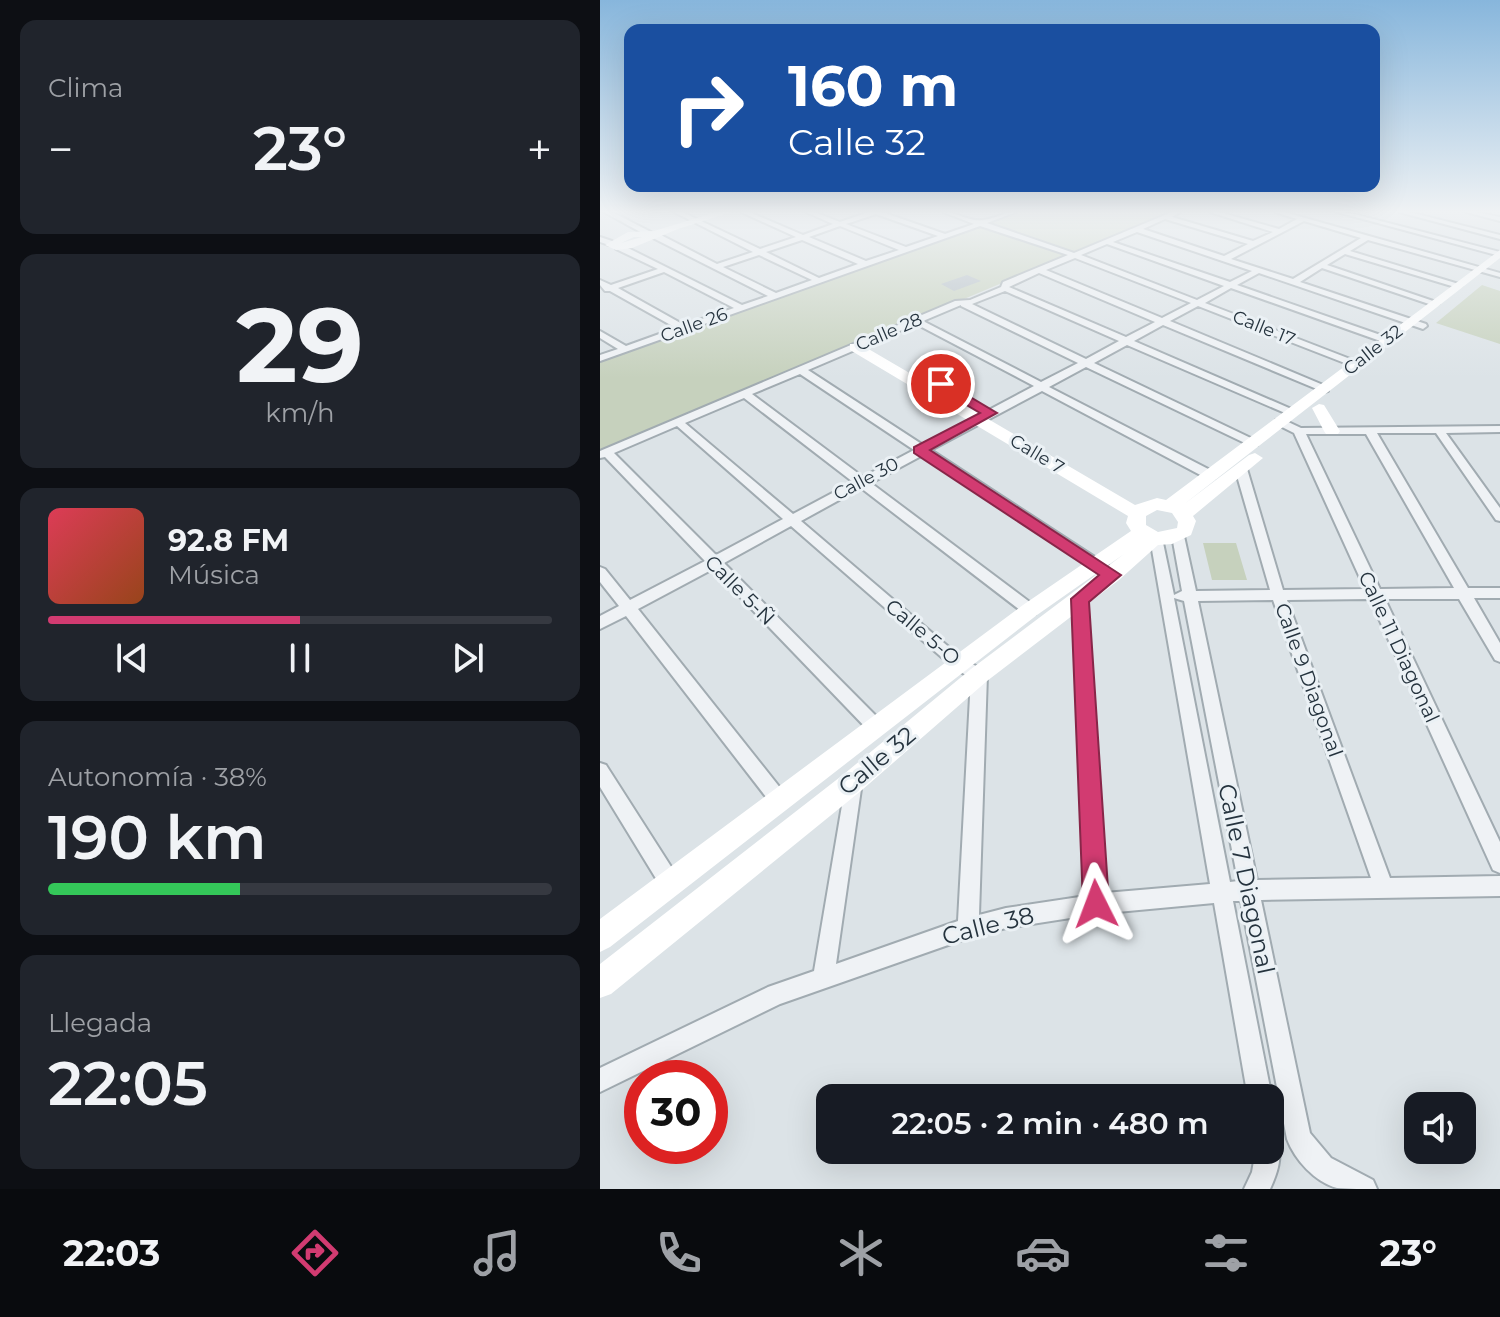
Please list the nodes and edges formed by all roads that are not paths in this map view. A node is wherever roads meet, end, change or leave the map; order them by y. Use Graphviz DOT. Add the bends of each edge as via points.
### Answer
graph roads {
  1 [pos="657,267"];
  2 [pos="721,267"];
  3 [pos="792,267"];
  4 [pos="856,267"];
  5 [pos="1045,267"];
  6 [pos="1107,267"];
  7 [pos="1182,267"];
  8 [pos="1251,267"];
  9 [pos="1316,267"];
  10 [pos="1328,267"];
  11 [pos="1399,267"];
  12 [pos="1490,267"];
  13 [pos="1492,267"];
  14 [pos="663,270"];
  15 [pos="1039,270"];
  16 [pos="1259,270"];
  17 [pos="819,281"];
  18 [pos="600,282"];
  19 [pos="1294,282"];
  20 [pos="1231,284"];
  21 [pos="1458,285"];
  22 [pos="611,288"];
  23 [pos="1005,288"];
  24 [pos="600,292"];
  25 [pos="775,296"];
  26 [pos="1199,302"];
  27 [pos="1435,303"];
  28 [pos="964,304"];
  29 [pos="742,308"];
  30 [pos="917,321"];
  31 [pos="1162,323"];
  32 [pos="1416,324"];
  33 [pos="684,329"];
  34 [pos="600,334"];
  35 [pos="1386,340"];
  36 [pos="1128,341"];
  37 [pos="860,344"];
  38 [pos="625,349"];
  39 [pos="600,358"];
  40 [pos="1087,363"];
  41 [pos="1355,364"];
  42 [pos="801,370"];
  43 [pos="1041,385"];
  44 [pos="1324,389"];
  45 [pos="745,394"];
  46 [pos="1319,408"];
  47 [pos="1292,413"];
  48 [pos="984,416"];
  49 [pos="678,422"];
  50 [pos="1291,427"];
  51 [pos="1500,429"];
  52 [pos="1369,430"];
  53 [pos="1439,430"];
  54 [pos="1332,431"];
  55 [pos="1253,443"];
  56 [pos="919,450"];
  57 [pos="604,453"];
  58 [pos="1241,469"];
  59 [pos="1210,475"];
  60 [pos="860,482"];
  61 [pos="1177,510"];
  62 [pos="1500,517"];
  63 [pos="792,519"];
  64 [pos="1153,527"];
  65 [pos="712,562"];
  66 [pos="1103,570"];
  67 [pos="600,572"];
  68 [pos="1462,593"];
  69 [pos="1500,593"];
  70 [pos="1375,594"];
  71 [pos="1278,595"];
  72 [pos="1178,596"];
  73 [pos="1080,599"];
  74 [pos="629,607"];
  75 [pos="1030,610"];
  76 [pos="600,623"];
  77 [pos="1500,656"];
  78 [pos="969,669"];
  79 [pos="876,727"];
  80 [pos="600,771"];
  81 [pos="853,782"];
  82 [pos="779,800"];
  83 [pos="1500,863"];
  84 [pos="670,883"];
  85 [pos="1500,886"];
  86 [pos="1384,888"];
  87 [pos="1249,890"];
  88 [pos="1223,893"];
  89 [pos="1096,904"];
  90 [pos="968,928"];
  91 [pos="600,937"];
  92 [pos="823,979"];
  93 [pos="600,983"];
  94 [pos="1245,1017"];
  95 [pos="1275,1018"];
  96 [pos="600,1080"];
  97 [pos="1257,1084"];
  98 [pos="1266,1164"];
  99 [pos="1257,1189"];
  100 [pos="1364,1189"];
  1 -- 14 [label="street"];
  2 -- 25 [label="street"];
  3 -- 17 [label="street"];
  4 -- 17 [label="street, Calle 26"];
  5 -- 15 [label="street, Calle 28"];
  6 -- 26 [label="street, Calle 17"];
  7 -- 20 [label="street"];
  8 -- 16 [label="street"];
  9 -- 19 [label="street"];
  10 -- 27 [label="street"];
  11 -- 21 [label="street"];
  12 -- 21 [label="street, Calle 32"];
  13 -- 32 [label="street, Calle 32"];
  14 -- 22 [label="street"];
  14 -- 29 [label="street"];
  15 -- 23 [label="street, Calle 28"];
  15 -- 31 [label="street"];
  16 -- 19 [label="street"];
  16 -- 20 [label="street, Calle 30"];
  17 -- 25 [label="street, Calle 26"];
  18 -- 22 [label="street"];
  19 -- 32 [label="street"];
  20 -- 26 [label="street, Calle 30"];
  20 -- 35 [label="street"];
  21 -- 27 [label="street, Calle 32"];
  22 -- 24 [label="street"];
  22 -- 33 [label="street"];
  23 -- 28 [label="street, Calle 28"];
  23 -- 36 [label="street"];
  25 -- 29 [label="street, Calle 26"];
  26 -- 31 [label="street, Calle 30"];
  26 -- 41 [label="street, Calle 17"];
  27 -- 32 [label="street, Calle 32"];
  28 -- 30 [label="street, Calle 28"];
  28 -- 40 [label="street"];
  29 -- 33 [label="street, Calle 26"];
  30 -- 37 [label="street, Calle 28"];
  30 -- 43 [label="street"];
  31 -- 36 [label="street, Calle 30"];
  31 -- 44 [label="street"];
  32 -- 35 [label="street, Calle 32"];
  32 -- 46 [label="street, Calle 32"];
  33 -- 38 [label="street, Calle 26"];
  34 -- 38 [label="street"];
  35 -- 41 [label="street, Calle 32"];
  36 -- 40 [label="street, Calle 30"];
  36 -- 47 [label="street"];
  37 -- 42 [label="street, Calle 28"];
  37 -- 48 [label="street, Calle 7"];
  38 -- 39 [label="street, Calle 26"];
  40 -- 43 [label="street, Calle 30"];
  40 -- 55 [label="street"];
  41 -- 44 [label="street, Calle 32"];
  42 -- 45 [label="street, Calle 28"];
  42 -- 56 [label="street"];
  43 -- 48 [label="street, Calle 30"];
  43 -- 59 [label="street"];
  44 -- 47 [label="street, Calle 32"];
  45 -- 49 [label="street, Calle 28"];
  45 -- 60 [label="street"];
  46 -- 50 [label="street, Calle 32"];
  46 -- 54 [label="street"];
  47 -- 50 [label="street, Calle 32"];
  48 -- 56 [label="street, Calle 30"];
  48 -- 64 [label="street, Calle 7"];
  49 -- 57 [label="street, Calle 28"];
  49 -- 63 [label="street, Calle 5-O"];
  50 -- 54 [label="street"];
  50 -- 55 [label="street, Calle 32"];
  50 -- 58 [label="street, Calle 32"];
  50 -- 70 [label="street, Calle 11 Diagonal"];
  51 -- 53 [label="street"];
  52 -- 53 [label="street"];
  52 -- 54 [label="street"];
  52 -- 68 [label="street"];
  53 -- 62 [label="street"];
  55 -- 59 [label="street, Calle 32"];
  56 -- 60 [label="street, Calle 30"];
  56 -- 66 [label="street"];
  57 -- 65 [label="street, Calle 5-Ñ"];
  58 -- 61 [label="street, Calle 32"];
  58 -- 71 [label="street, Calle 9 Diagonal"];
  59 -- 61 [label="street, Calle 32"];
  60 -- 63 [label="street, Calle 30"];
  60 -- 75 [label="street"];
  61 -- 64 [label="street"];
  61 -- 64 [label="street" via="1187,527"];
  63 -- 65 [label="street, Calle 30"];
  63 -- 78 [label="street, Calle 5-O"];
  64 -- 66 [label="street, Calle 32"];
  64 -- 72 [label="street, Calle 7 Diagonal"];
  65 -- 74 [label="street, Calle 30"];
  65 -- 79 [label="street, Calle 5-Ñ"];
  66 -- 73 [label="street, Calle 32"];
  66 -- 75 [label="street, Calle 32"];
  67 -- 74 [label="street"];
  68 -- 69 [label="street"];
  68 -- 70 [label="street"];
  68 -- 77 [label="street"];
  70 -- 71 [label="street"];
  70 -- 83 [label="street, Calle 11 Diagonal"];
  71 -- 72 [label="street"];
  71 -- 86 [label="street, Calle 9 Diagonal"];
  72 -- 87 [label="street, Calle 7 Diagonal"];
  72 -- 88 [label="street, Calle 7 Diagonal"];
  73 -- 78 [label="street, Calle 32"];
  73 -- 89 [label="street"];
  74 -- 76 [label="street, Calle 30"];
  74 -- 82 [label="street"];
  75 -- 78 [label="street, Calle 32"];
  78 -- 79 [label="street, Calle 32"];
  78 -- 81 [label="street, Calle 32"];
  78 -- 90 [label="street, Calle 5-O"];
  79 -- 82 [label="street, Calle 32"];
  80 -- 84 [label="street"];
  81 -- 92 [label="street"];
  81 -- 93 [label="street, Calle 32"];
  82 -- 84 [label="street, Calle 32"];
  84 -- 91 [label="street, Calle 32"];
  85 -- 86 [label="street, Calle 38"];
  86 -- 87 [label="street, Calle 38"];
  87 -- 88 [label="street, Calle 38"];
  87 -- 95 [label="street, Calle 7 Diagonal"];
  88 -- 89 [label="street, Calle 38"];
  88 -- 94 [label="street, Calle 7 Diagonal"];
  89 -- 90 [label="street, Calle 38"];
  90 -- 92 [label="street, Calle 38"];
  92 -- 96 [label="street, Calle 38" via="776,995"];
  94 -- 95 [label="street"];
  94 -- 97 [label="street, Calle 7 Diagonal"];
  95 -- 100 [label="street, Calle 7 Diagonal" via="1299,1139 1322,1167"];
  98 -- 99 [label="street"];
}
